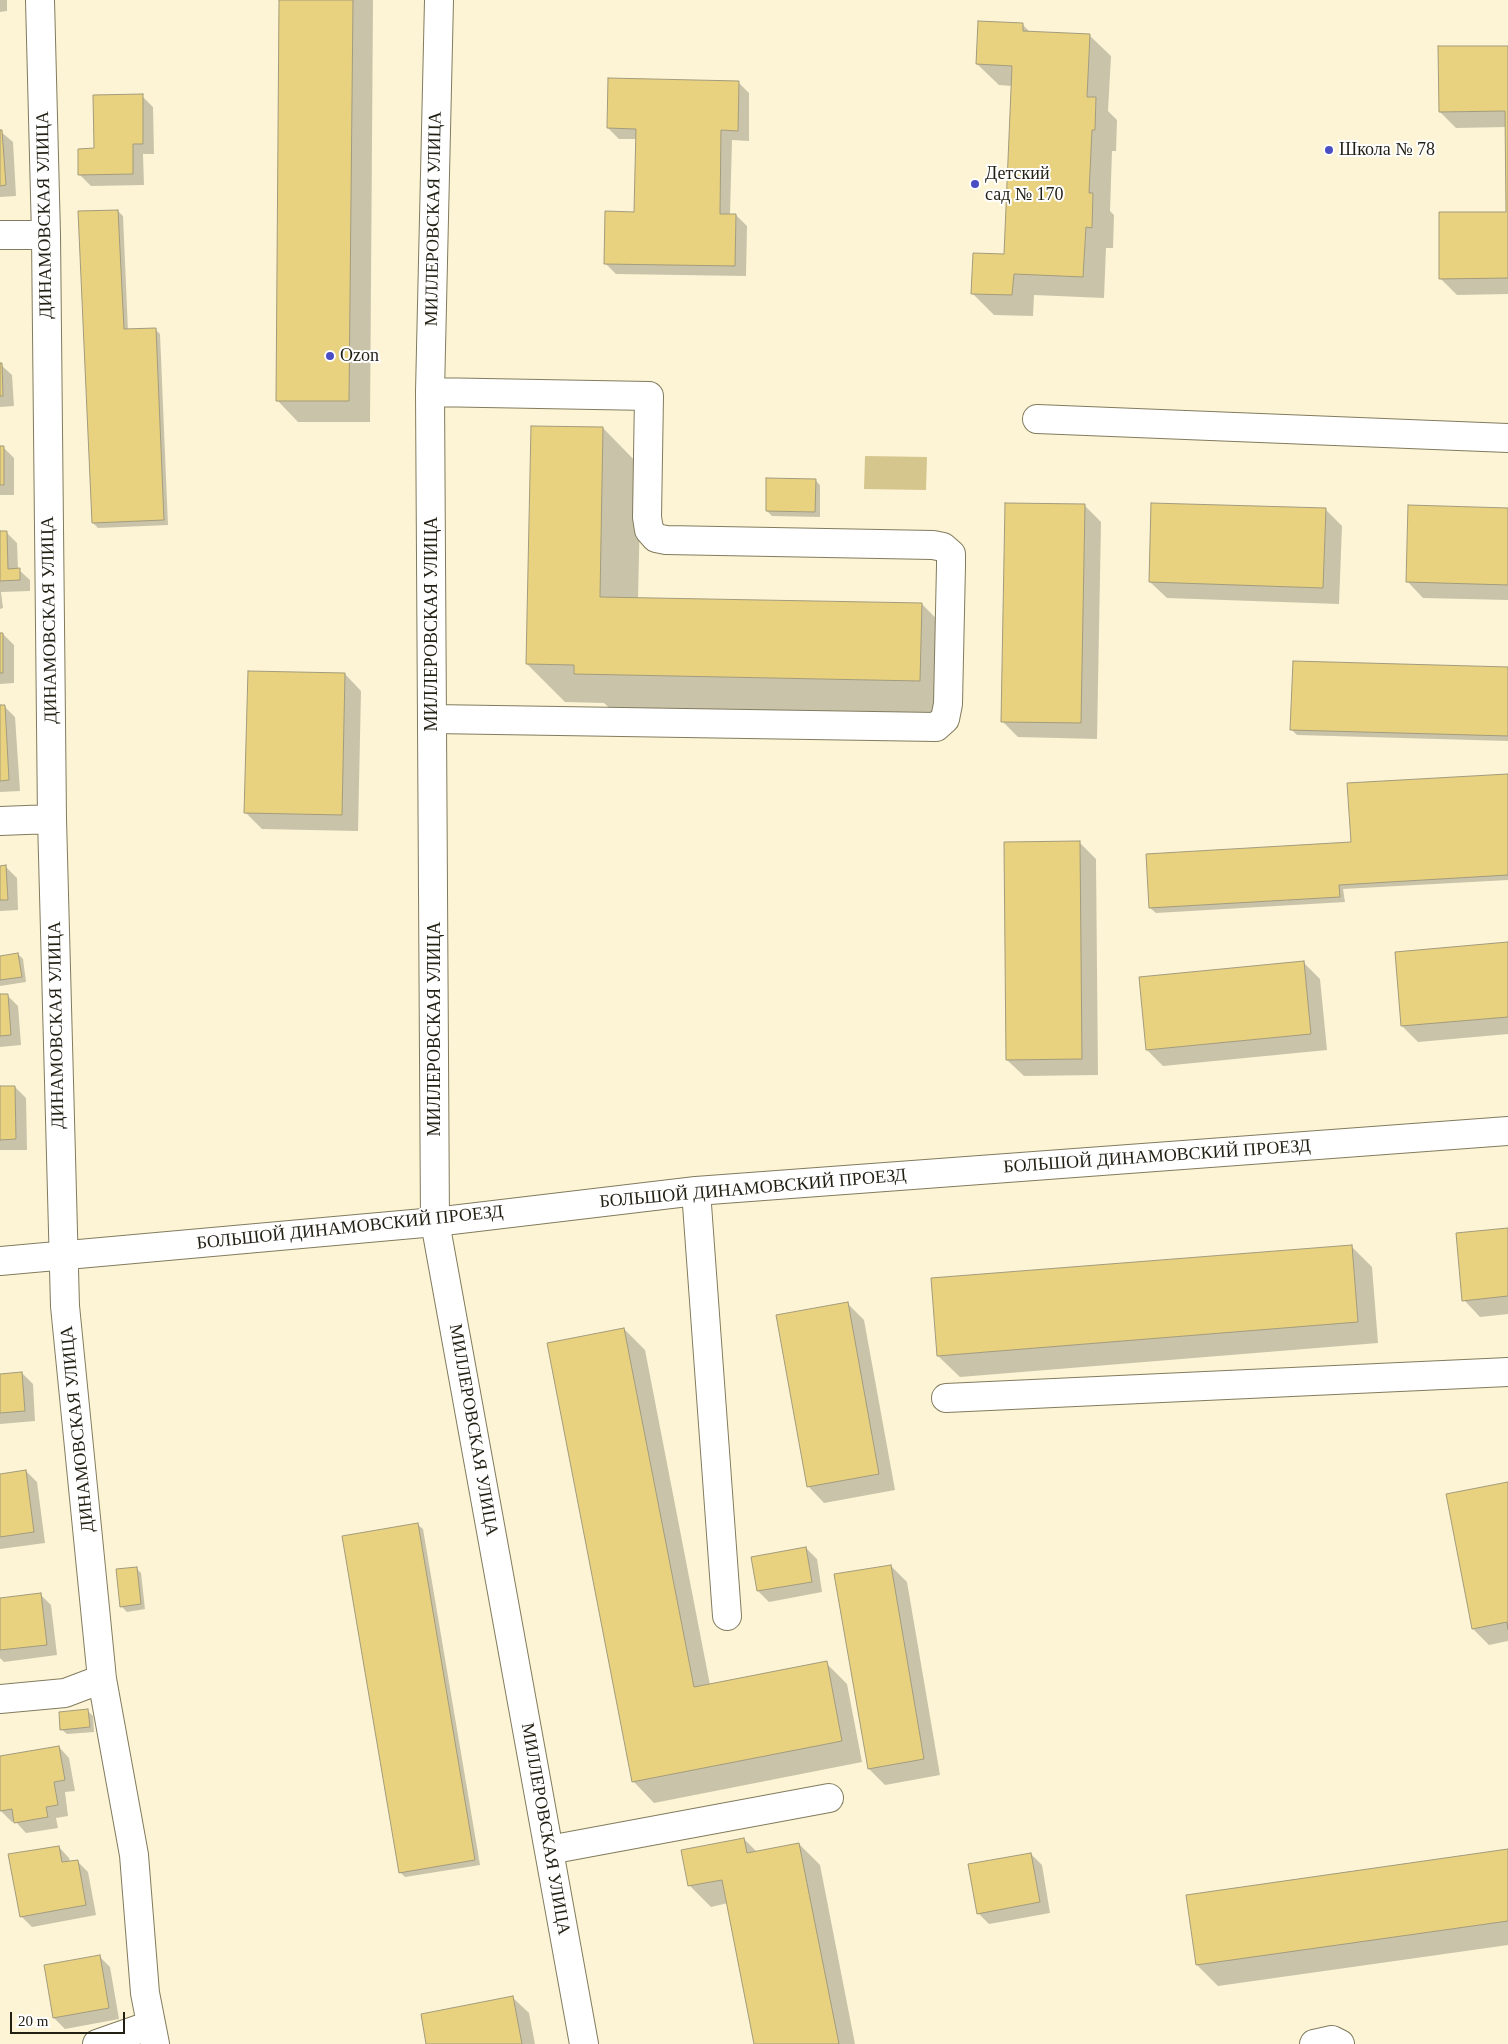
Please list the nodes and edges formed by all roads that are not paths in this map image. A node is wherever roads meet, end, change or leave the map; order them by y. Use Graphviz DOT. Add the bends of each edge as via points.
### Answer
graph roads {
  1 [pos="40,0"];
  2 [pos="439,0"];
  3 [pos="0,235"];
  4 [pos="46,235"];
  5 [pos="430,392"];
  6 [pos="1037,419"];
  7 [pos="1508,438"];
  8 [pos="433,719"];
  9 [pos="52,819"];
  10 [pos="0,821"];
  11 [pos="1508,1131"];
  12 [pos="696,1191"];
  13 [pos="435,1222"];
  14 [pos="63,1256"];
  15 [pos="0,1261"];
  16 [pos="1508,1372"];
  17 [pos="946,1398"];
  18 [pos="726,1616"];
  19 [pos="102,1679"];
  20 [pos="0,1699"];
  21 [pos="829,1798"];
  22 [pos="549,1850"];
  23 [pos="153,2034"];
  24 [pos="98,2044"];
  25 [pos="584,2044"];
  26 [pos="1314,2044"];
  27 [pos="1340,2044"];
  1 -- 4 [label="street, ДИНАМОВСКАЯ УЛИЦА"];
  2 -- 5 [label="street, МИЛЛЕРОВСКАЯ УЛИЦА"];
  3 -- 4 [label="street"];
  4 -- 9 [label="street, ДИНАМОВСКАЯ УЛИЦА"];
  5 -- 8 [label="street, МИЛЛЕРОВСКАЯ УЛИЦА"];
  5 -- 8 [label="street" via="649,396 647,518 649,530 656,538 933,545 943,547 950,554 951,565 948,704 945,719 936,727"];
  6 -- 7 [label="street"];
  8 -- 13 [label="street, МИЛЛЕРОВСКАЯ УЛИЦА"];
  9 -- 10 [label="street"];
  9 -- 14 [label="street, ДИНАМОВСКАЯ УЛИЦА"];
  11 -- 12 [label="street, БОЛЬШОЙ ДИНАМОВСКИЙ ПРОЕЗД"];
  12 -- 13 [label="street, БОЛЬШОЙ ДИНАМОВСКИЙ ПРОЕЗД"];
  12 -- 18 [label="street"];
  13 -- 14 [label="street, БОЛЬШОЙ ДИНАМОВСКИЙ ПРОЕЗД"];
  13 -- 22 [label="street, МИЛЛЕРОВСКАЯ УЛИЦА"];
  14 -- 15 [label="street, БОЛЬШОЙ ДИНАМОВСКИЙ ПРОЕЗД"];
  14 -- 19 [label="street, ДИНАМОВСКАЯ УЛИЦА" via="65,1306"];
  16 -- 17 [label="street"];
  19 -- 20 [label="street" via="65,1693"];
  19 -- 23 [label="street, ДИНАМОВСКАЯ УЛИЦА" via="134,1855 145,1993"];
  21 -- 22 [label="street"];
  22 -- 25 [label="street, МИЛЛЕРОВСКАЯ УЛИЦА"];
  23 -- 24 [label="street"];
  26 -- 27 [label="street" via="1332,2040"];
}
